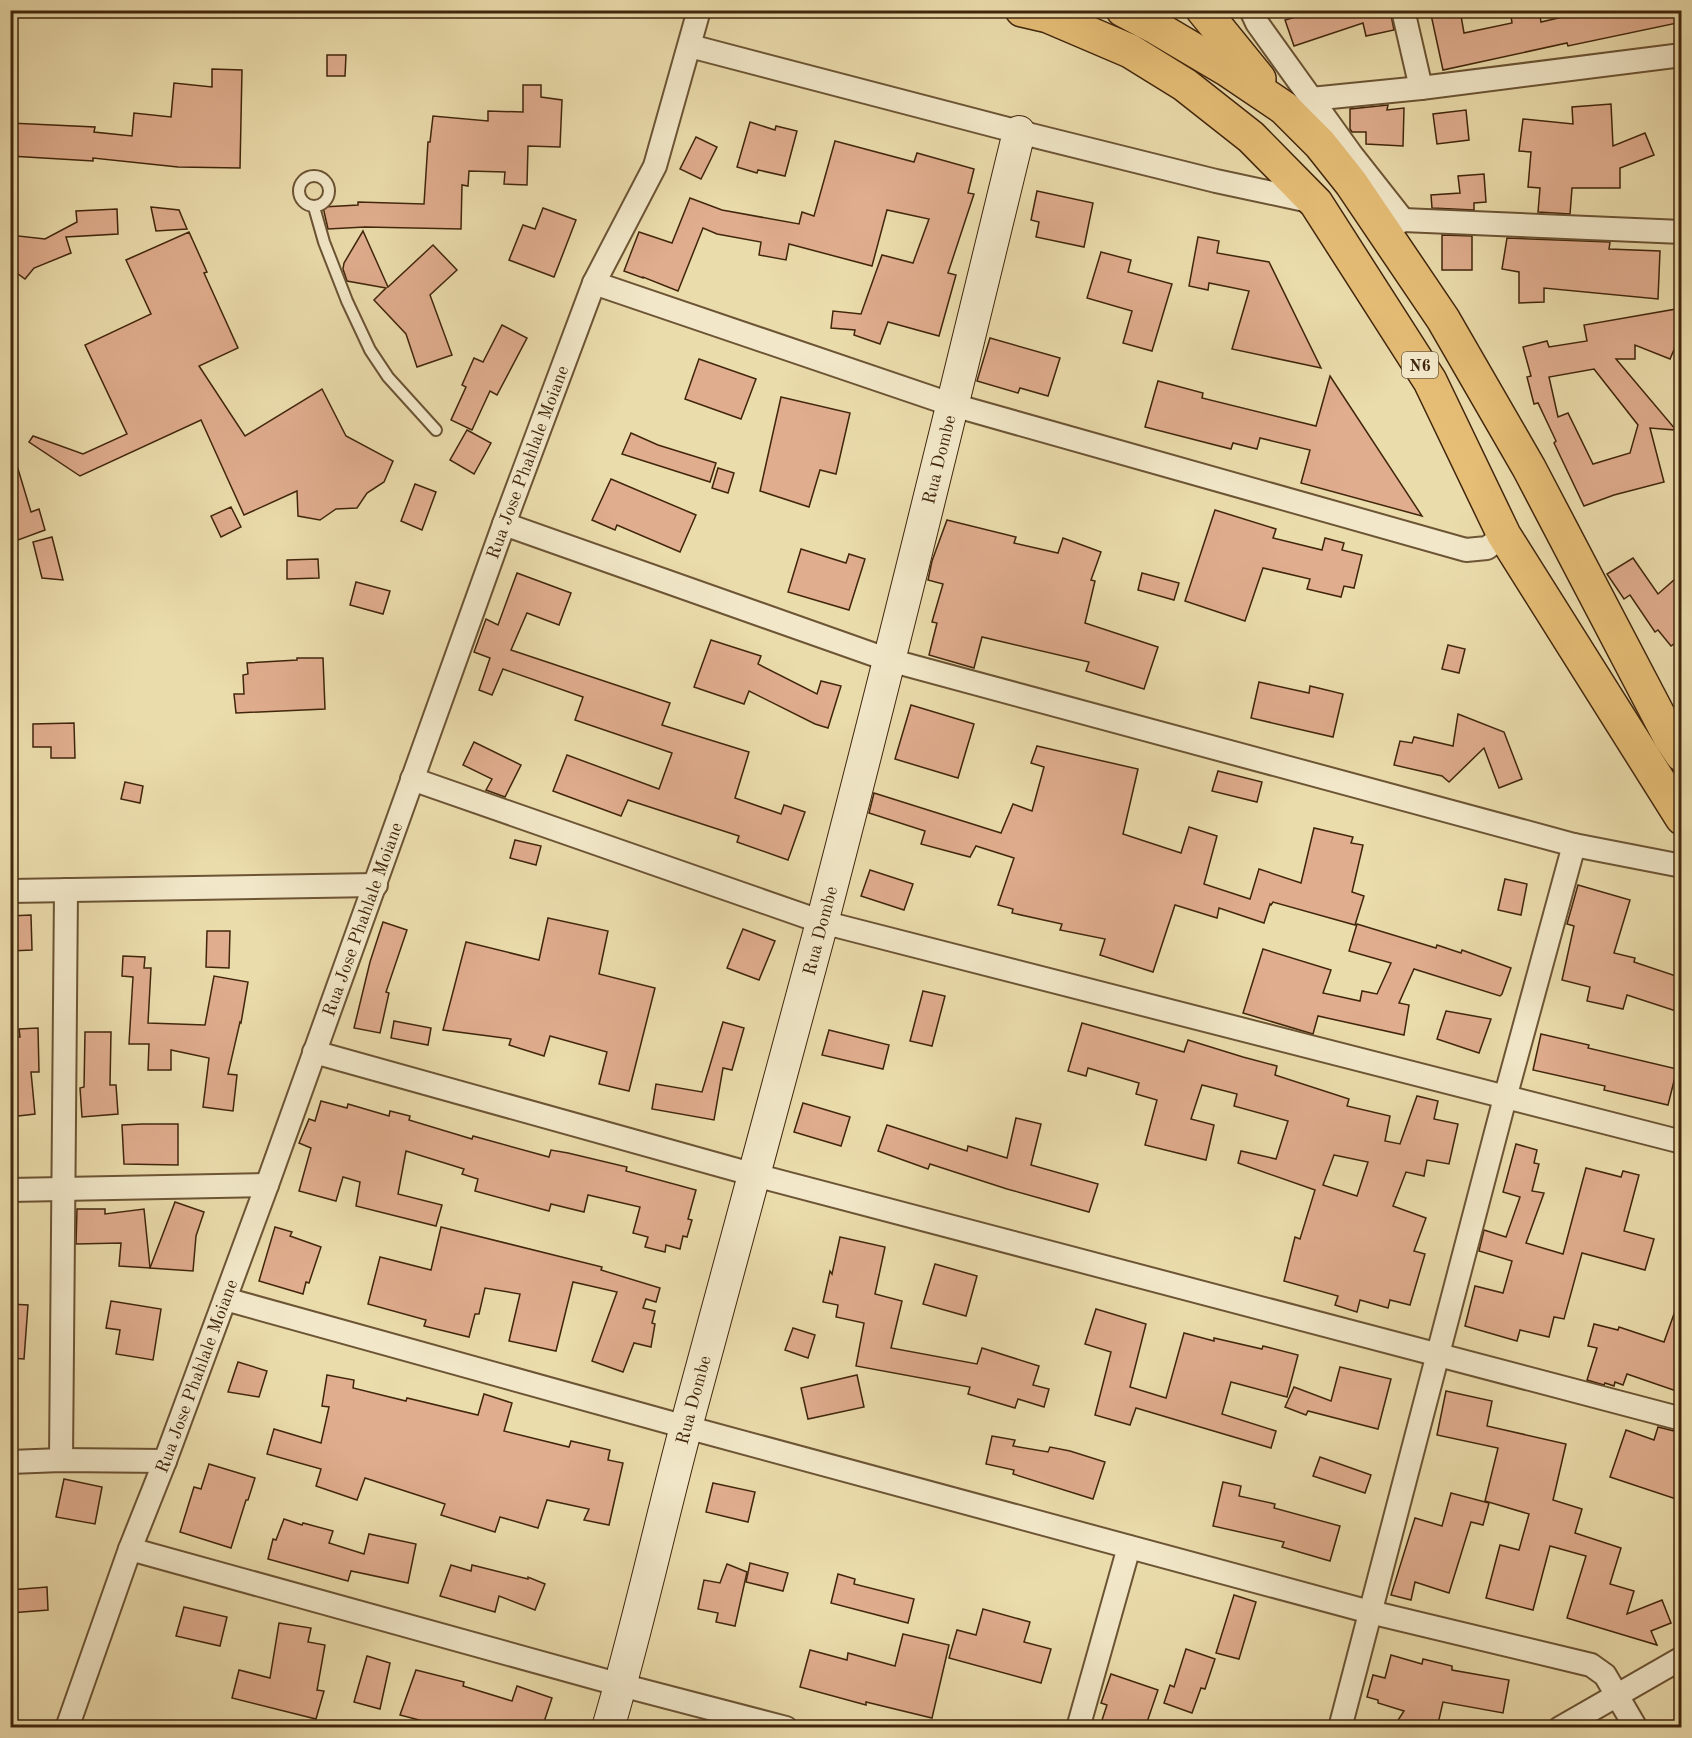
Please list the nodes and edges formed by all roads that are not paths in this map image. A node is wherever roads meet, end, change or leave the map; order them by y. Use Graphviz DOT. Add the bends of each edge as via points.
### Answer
graph roads {
  1 [pos="699,10"];
  2 [pos="1123,10"];
  3 [pos="1203,10"];
  4 [pos="1251,10"];
  5 [pos="1403,10"];
  6 [pos="1042,12"];
  7 [pos="690,46"];
  8 [pos="1682,55"];
  9 [pos="1421,88"];
  10 [pos="1297,104"];
  11 [pos="1019,132"];
  12 [pos="1316,203"];
  13 [pos="314,207"];
  14 [pos="1394,226"];
  15 [pos="1682,232"];
  16 [pos="594,283"];
  17 [pos="953,405"];
  18 [pos="436,430"];
  19 [pos="504,524"];
  20 [pos="1504,535"];
  21 [pos="889,660"];
  22 [pos="1678,744"];
  23 [pos="412,779"];
  24 [pos="1682,818"];
  25 [pos="1574,845"];
  26 [pos="1682,866"];
  27 [pos="376,885"];
  28 [pos="66,890"];
  29 [pos="10,891"];
  30 [pos="822,922"];
  31 [pos="314,1052"];
  32 [pos="1505,1098"];
  33 [pos="1682,1142"];
  34 [pos="755,1175"];
  35 [pos="267,1185"];
  36 [pos="63,1189"];
  37 [pos="10,1190"];
  38 [pos="225,1299"];
  39 [pos="1437,1355"];
  40 [pos="1682,1419"];
  41 [pos="686,1427"];
  42 [pos="62,1460"];
  43 [pos="10,1461"];
  44 [pos="165,1461"];
  45 [pos="1129,1547"];
  46 [pos="130,1549"];
  47 [pos="1370,1612"];
  48 [pos="1682,1658"];
  49 [pos="621,1685"];
  50 [pos="1617,1695"];
  51 [pos="67,1728"];
  52 [pos="608,1728"];
  53 [pos="786,1728"];
  54 [pos="1078,1728"];
  55 [pos="1340,1728"];
  56 [pos="1560,1728"];
  57 [pos="1636,1728"];
  1 -- 7 [label="street, Rua Jose Phahlale Moiane"];
  2 -- 10 [label="highway, N6"];
  3 -- 10 [label="highway"];
  4 -- 10 [label="street"];
  5 -- 9 [label="street"];
  6 -- 12 [label="highway, N6" via="1130,51 1185,85 1251,137"];
  7 -- 11 [label="street"];
  7 -- 16 [label="street, Rua Jose Phahlale Moiane" via="655,166"];
  8 -- 9 [label="street"];
  9 -- 10 [label="street"];
  10 -- 14 [label="highway, N6" via="1320,144 1351,183"];
  11 -- 12 [label="street"];
  11 -- 17 [label="street, Rua Dombe"];
  12 -- 20 [label="highway, N6" via="1430,381"];
  13 -- 18 [label="lane" via="347,301 370,350 388,377"];
  14 -- 15 [label="street"];
  14 -- 22 [label="highway, N6"];
  16 -- 17 [label="street"];
  16 -- 19 [label="street, Rua Jose Phahlale Moiane"];
  17 -- 20 [label="street" via="1466,550 1487,548"];
  17 -- 21 [label="street, Rua Dombe"];
  19 -- 21 [label="street"];
  19 -- 23 [label="street, Rua Jose Phahlale Moiane"];
  20 -- 24 [label="highway, N6"];
  21 -- 25 [label="street"];
  21 -- 30 [label="street, Rua Dombe"];
  23 -- 27 [label="street, Rua Jose Phahlale Moiane"];
  23 -- 30 [label="street"];
  25 -- 26 [label="street"];
  25 -- 32 [label="street"];
  27 -- 28 [label="street"];
  27 -- 31 [label="street, Rua Jose Phahlale Moiane"];
  28 -- 29 [label="street"];
  28 -- 36 [label="street"];
  30 -- 32 [label="street"];
  30 -- 34 [label="street, Rua Dombe"];
  31 -- 34 [label="street"];
  31 -- 35 [label="street, Rua Jose Phahlale Moiane"];
  32 -- 33 [label="street"];
  32 -- 39 [label="street"];
  34 -- 39 [label="street"];
  34 -- 41 [label="street, Rua Dombe"];
  35 -- 36 [label="street"];
  35 -- 38 [label="street, Rua Jose Phahlale Moiane"];
  36 -- 37 [label="street"];
  36 -- 42 [label="street"];
  38 -- 41 [label="street"];
  38 -- 44 [label="street, Rua Jose Phahlale Moiane"];
  39 -- 40 [label="street"];
  39 -- 47 [label="street"];
  41 -- 45 [label="street"];
  41 -- 49 [label="street, Rua Dombe"];
  42 -- 43 [label="street"];
  42 -- 44 [label="street"];
  44 -- 46 [label="street, Rua Jose Phahlale Moiane"];
  45 -- 47 [label="street"];
  45 -- 54 [label="street"];
  46 -- 49 [label="street"];
  46 -- 51 [label="street, Rua Jose Phahlale Moiane"];
  47 -- 50 [label="street" via="1591,1665 1605,1675"];
  47 -- 55 [label="street"];
  48 -- 50 [label="street"];
  49 -- 52 [label="street, Rua Dombe"];
  49 -- 53 [label="street"];
  50 -- 56 [label="street"];
  50 -- 57 [label="street"];
}
